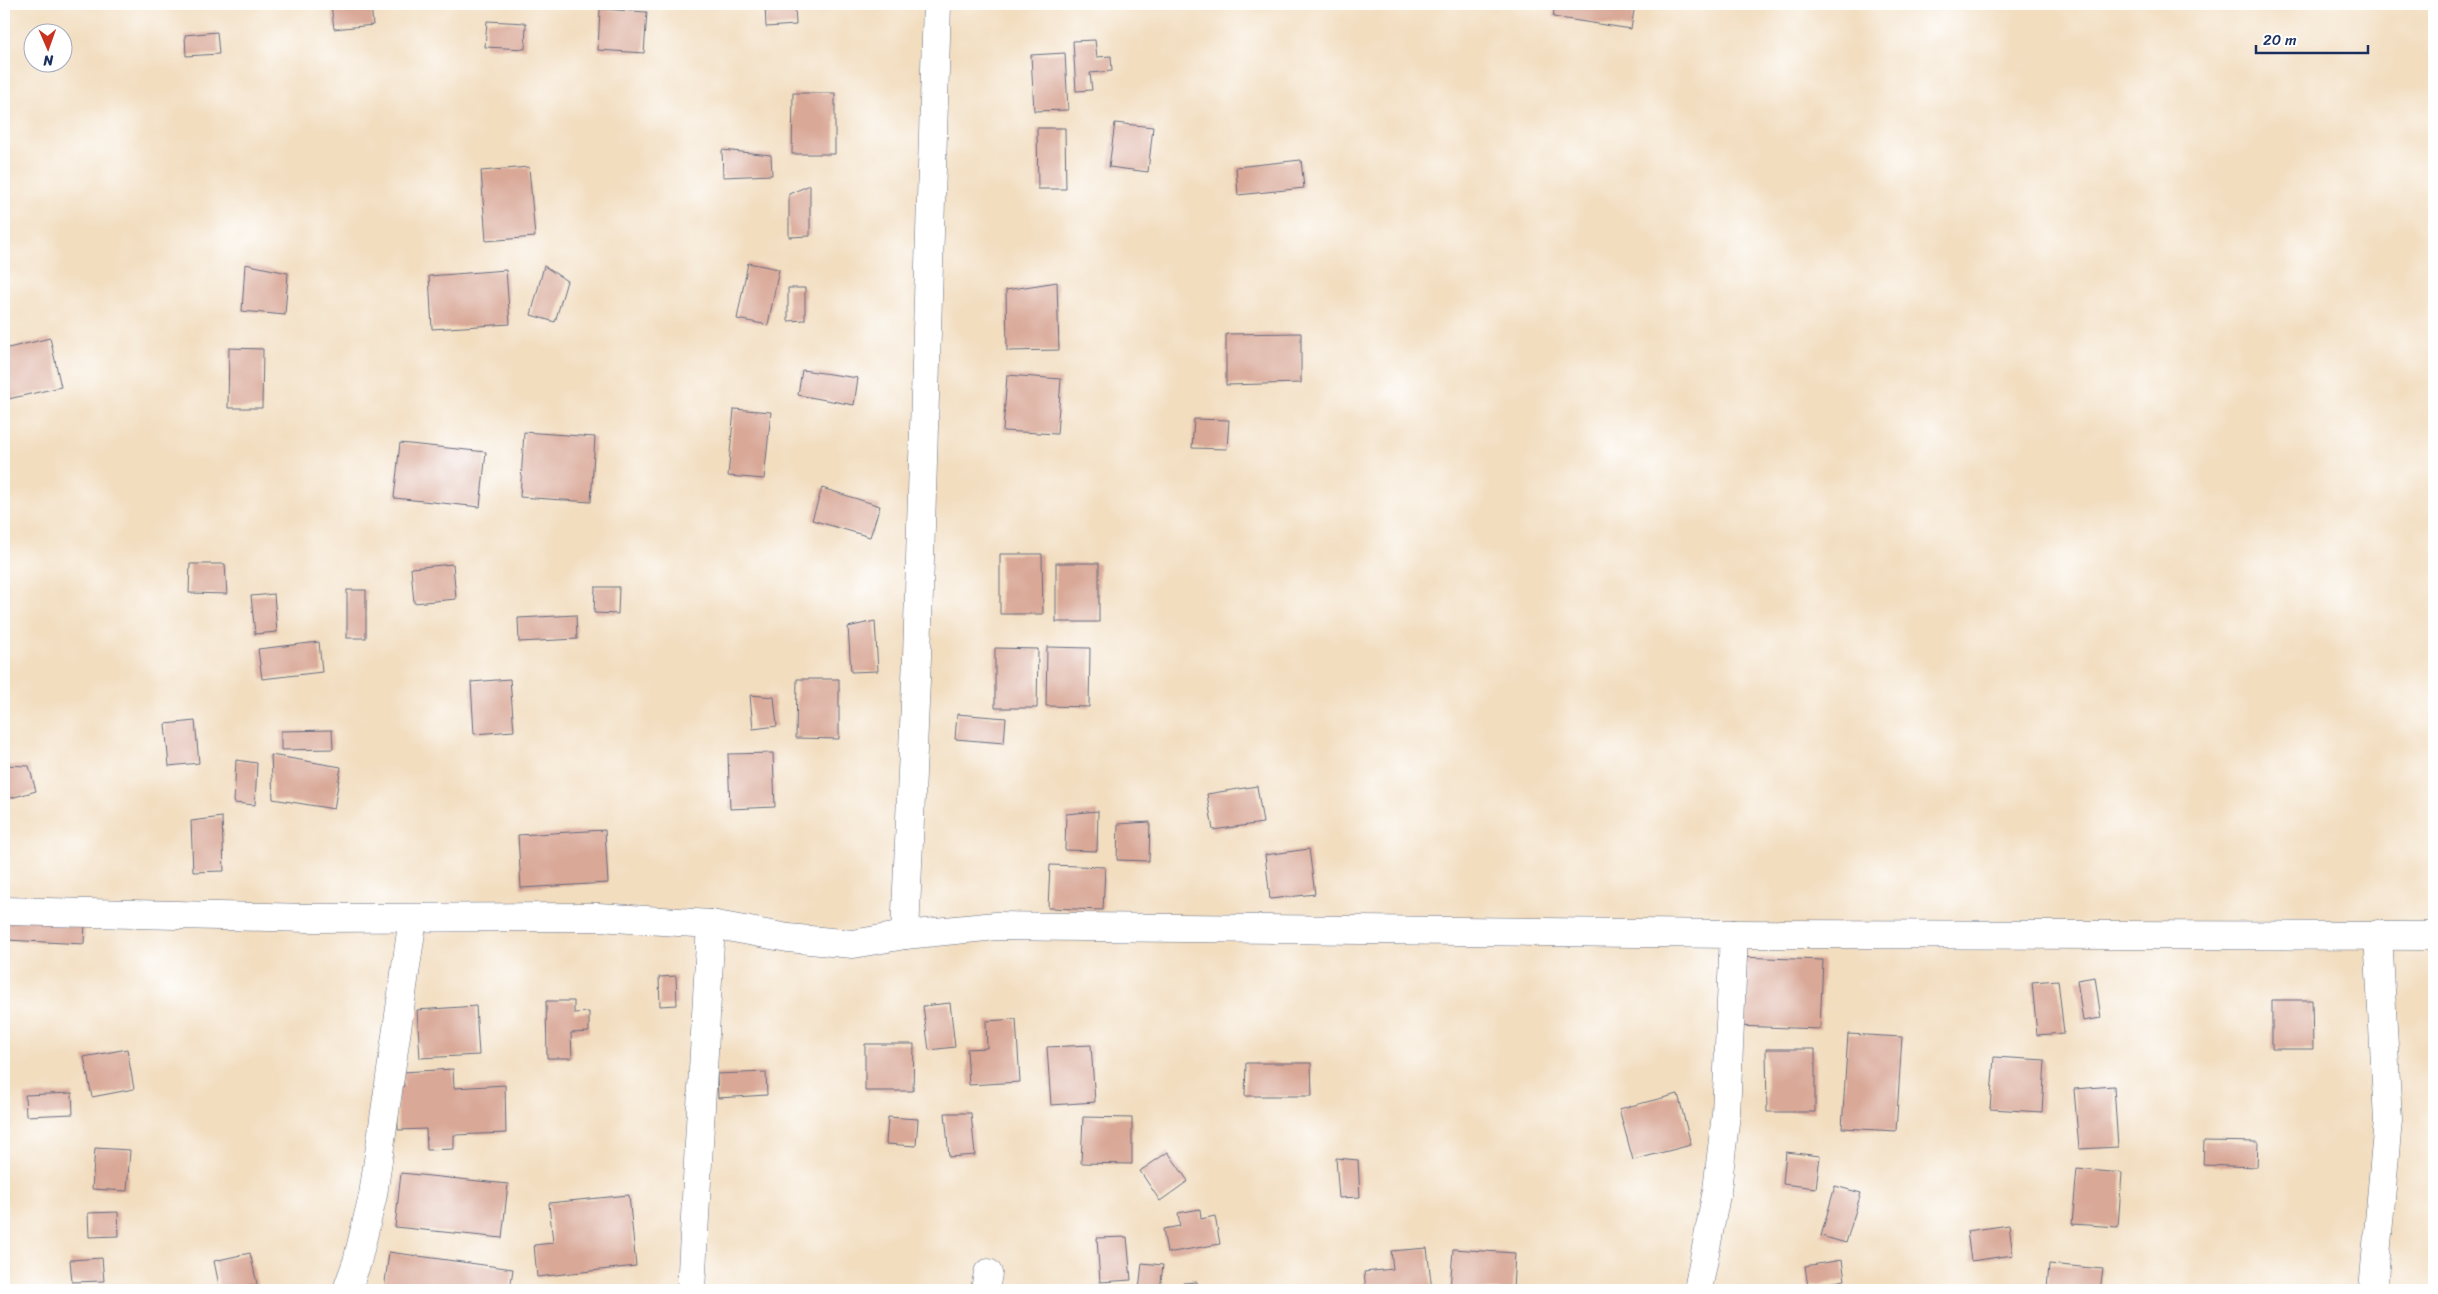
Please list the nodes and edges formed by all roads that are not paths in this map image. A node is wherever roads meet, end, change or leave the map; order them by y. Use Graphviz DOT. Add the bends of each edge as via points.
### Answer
graph roads {
  1 [pos="937,4"];
  2 [pos="4,911"];
  3 [pos="413,918"];
  4 [pos="712,924"];
  5 [pos="1734,934"];
  6 [pos="2378,934"];
  7 [pos="904,935"];
  8 [pos="2434,936"];
  9 [pos="347,1290"];
  10 [pos="691,1290"];
  11 [pos="1698,1290"];
  12 [pos="2373,1290"];
  1 -- 7 [label="street" via="918,657"];
  2 -- 3 [label="street"];
  3 -- 4 [label="street" via="598,917"];
  3 -- 9 [label="street" via="373,1194"];
  4 -- 7 [label="street" via="788,938 854,944"];
  4 -- 10 [label="street"];
  5 -- 6 [label="street"];
  5 -- 7 [label="street" via="996,926"];
  5 -- 11 [label="street" via="1726,1114 1717,1190"];
  6 -- 8 [label="street"];
  6 -- 12 [label="street" via="2388,1120"];
}
